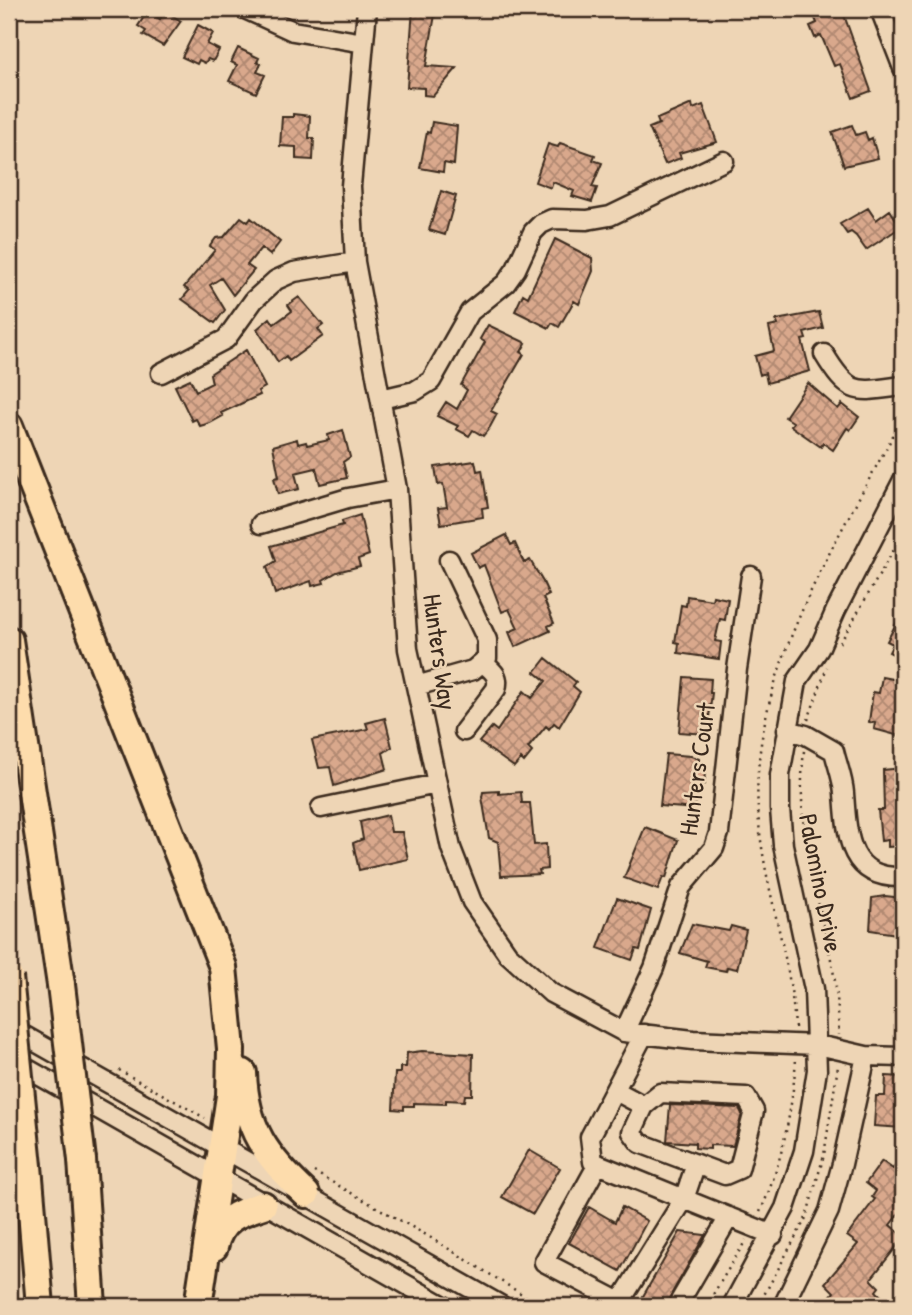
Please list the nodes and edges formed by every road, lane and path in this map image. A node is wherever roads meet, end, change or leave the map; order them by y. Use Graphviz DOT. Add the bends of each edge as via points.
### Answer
graph roads {
  1 [pos="244,9"];
  2 [pos="367,9"];
  3 [pos="880,9"];
  4 [pos="364,43"];
  5 [pos="903,68"];
  6 [pos="724,161"];
  7 [pos="355,262"];
  8 [pos="824,354"];
  9 [pos="161,373"];
  10 [pos="903,386"];
  11 [pos="381,399"];
  12 [pos="9,426"];
  13 [pos="903,480"];
  14 [pos="397,489"];
  15 [pos="261,524"];
  16 [pos="903,534"];
  17 [pos="449,560"];
  18 [pos="751,576"];
  19 [pos="9,640"];
  20 [pos="834,653"];
  21 [pos="483,663"];
  22 [pos="828,664"];
  23 [pos="416,686"];
  24 [pos="787,730"];
  25 [pos="464,731"];
  26 [pos="806,735"];
  27 [pos="438,785"];
  28 [pos="321,808"];
  29 [pos="903,877"];
  30 [pos="9,977"];
  31 [pos="226,983"];
  32 [pos="9,1027"];
  33 [pos="624,1032"];
  34 [pos="644,1034"];
  35 [pos="818,1045"];
  36 [pos="839,1050"];
  37 [pos="866,1056"];
  38 [pos="903,1057"];
  39 [pos="9,1059"];
  40 [pos="796,1061"];
  41 [pos="616,1091"];
  42 [pos="644,1106"];
  43 [pos="221,1147"];
  44 [pos="598,1164"];
  45 [pos="696,1164"];
  46 [pos="216,1179"];
  47 [pos="306,1194"];
  48 [pos="684,1199"];
  49 [pos="263,1205"];
  50 [pos="729,1217"];
  51 [pos="753,1227"];
  52 [pos="773,1235"];
  53 [pos="624,1304"];
  54 [pos="40,1306"];
  55 [pos="92,1306"];
  56 [pos="199,1306"];
  57 [pos="444,1306"];
  58 [pos="502,1306"];
  59 [pos="677,1306"];
  60 [pos="706,1306"];
  61 [pos="732,1306"];
  62 [pos="783,1306"];
  1 -- 4 [label="street" via="293,31"];
  2 -- 4 [label="street, Hunters Way"];
  3 -- 5 [label="street"];
  4 -- 7 [label="street, Hunters Way" via="351,186"];
  6 -- 11 [label="street" via="610,216 552,219 541,224 506,283 470,313 431,381 415,391"];
  7 -- 9 [label="street" via="294,272 276,280 254,300 226,339"];
  7 -- 11 [label="street, Hunters Way"];
  8 -- 10 [label="street" via="839,379 859,392"];
  11 -- 14 [label="street, Hunters Way"];
  12 -- 31 [label="highway"];
  13 -- 24 [label="street, Palomino Drive" via="819,649 797,681"];
  14 -- 15 [label="street"];
  14 -- 23 [label="street, Hunters Way" via="408,649"];
  16 -- 20 [label="path"];
  17 -- 21 [label="street" via="487,640 489,650"];
  18 -- 33 [label="street, Hunters Court" via="719,833 714,848 681,887 654,968"];
  19 -- 55 [label="highway, bridge" via="61,985 82,1160"];
  21 -- 23 [label="street"];
  21 -- 25 [label="street" via="495,673 496,689"];
  22 -- 26 [label="path"];
  23 -- 27 [label="street, Hunters Way"];
  24 -- 26 [label="street"];
  24 -- 35 [label="street, Palomino Drive" via="780,775 783,845 809,960"];
  26 -- 29 [label="street" via="834,751 853,854 872,871"];
  26 -- 36 [label="path" via="801,771 806,858 835,982"];
  27 -- 28 [label="street"];
  27 -- 33 [label="street, Hunters Way" via="452,848 472,902 508,954 551,993"];
  30 -- 54 [label="highway, bridge"];
  31 -- 43 [label="highway" via="230,1096"];
  31 -- 47 [label="highway" via="238,1016 251,1125 275,1166"];
  32 -- 43 [label="street"];
  33 -- 34 [label="street, Hunters Way"];
  34 -- 35 [label="street, Hunters Way"];
  34 -- 41 [label="street"];
  35 -- 36 [label="street, Hunters Way"];
  35 -- 52 [label="street, Palomino Drive" via="804,1151"];
  36 -- 37 [label="street, Hunters Way"];
  37 -- 38 [label="street, Hunters Way"];
  37 -- 62 [label="street" via="828,1211"];
  39 -- 46 [label="street"];
  40 -- 51 [label="path" via="777,1168"];
  41 -- 42 [label="street"];
  41 -- 44 [label="street" via="590,1137 593,1162"];
  42 -- 45 [label="street" via="632,1132 640,1143"];
  42 -- 45 [label="street" via="660,1093 746,1097 754,1111 739,1169 725,1175"];
  43 -- 46 [label="highway"];
  43 -- 47 [label="street"];
  44 -- 48 [label="street"];
  44 -- 53 [label="street" via="544,1262"];
  45 -- 48 [label="street"];
  46 -- 49 [label="street"];
  46 -- 56 [label="highway"];
  47 -- 58 [label="street"];
  48 -- 50 [label="street"];
  48 -- 53 [label="street"];
  49 -- 56 [label="highway" via="228,1218 220,1228"];
  49 -- 57 [label="street"];
  50 -- 51 [label="street"];
  50 -- 59 [label="street"];
  51 -- 52 [label="street"];
  51 -- 60 [label="path"];
  52 -- 61 [label="street, Palomino Drive"];
}
